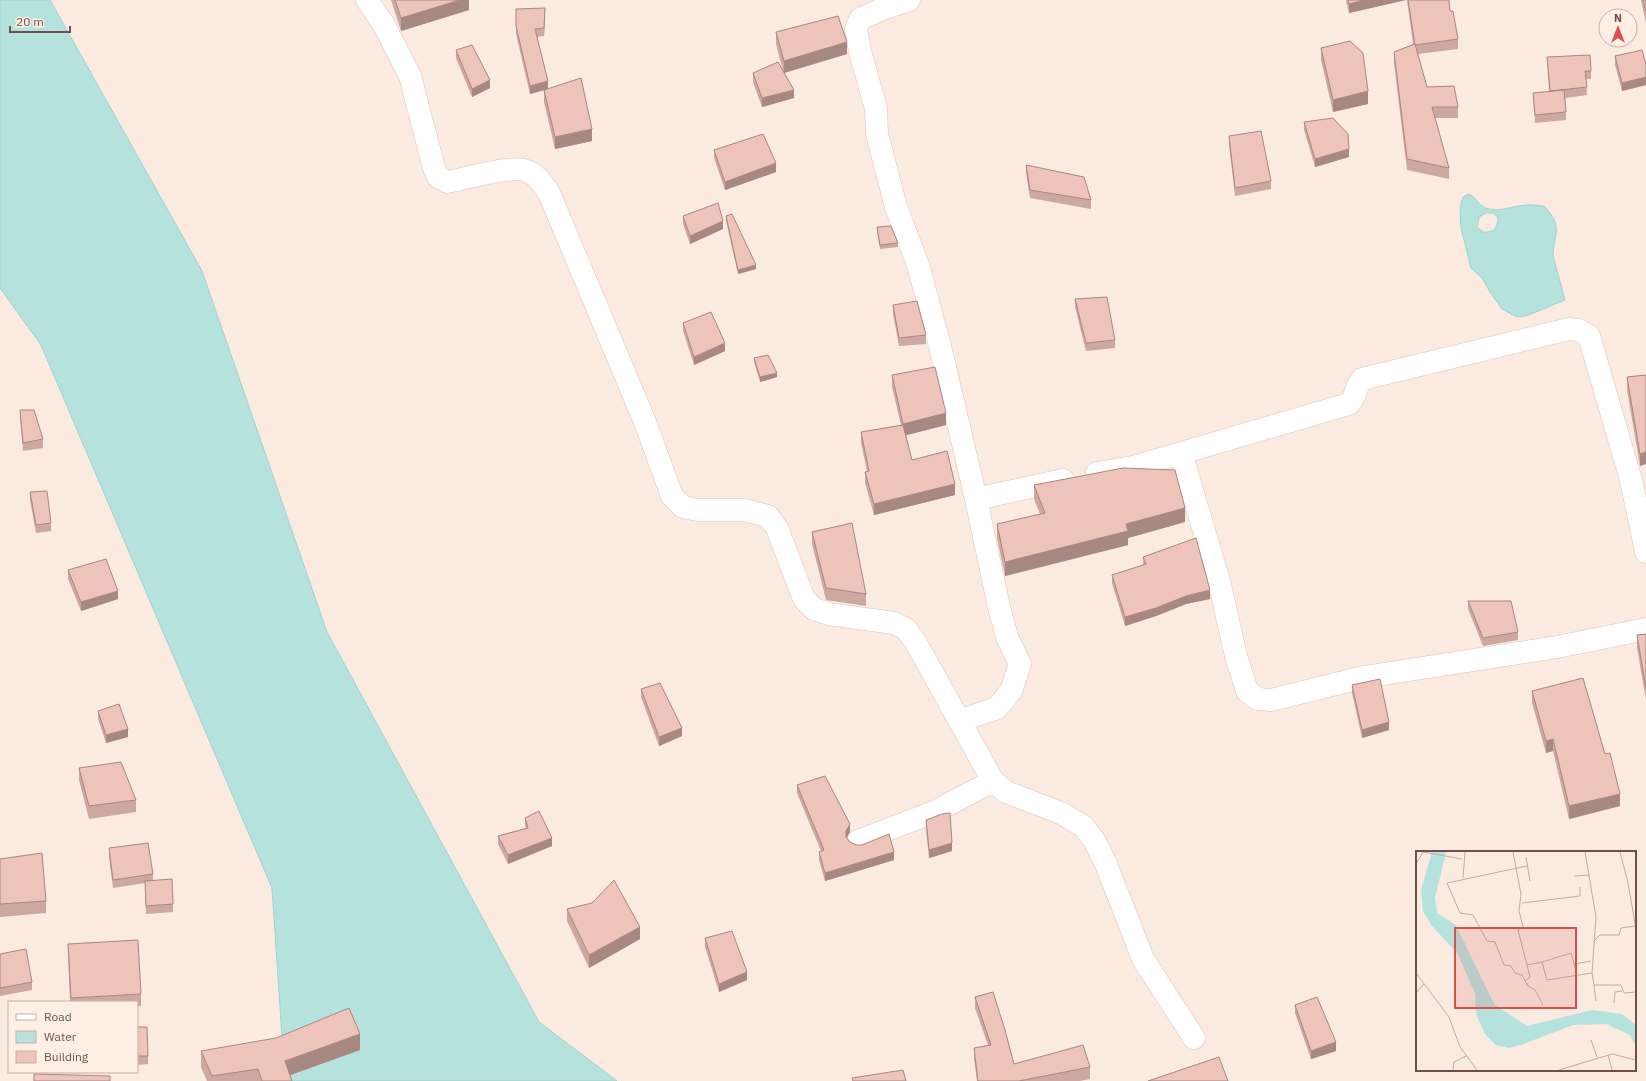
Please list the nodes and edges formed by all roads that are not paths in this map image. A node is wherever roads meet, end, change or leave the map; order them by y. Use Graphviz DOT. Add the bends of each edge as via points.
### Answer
graph roads {
  1 [pos="366,0"];
  2 [pos="909,0"];
  3 [pos="1182,453"];
  4 [pos="1639,478"];
  5 [pos="976,499"];
  6 [pos="1646,552"];
  7 [pos="1646,629"];
  8 [pos="959,721"];
  9 [pos="993,781"];
  10 [pos="858,841"];
  11 [pos="1194,1038"];
  1 -- 8 [label="street" via="384,25 410,76 438,177 447,182 515,168 527,170 538,177 549,193 645,422 672,496 684,507 698,510 744,510 768,516 778,528 804,599 814,609 829,614 894,623 906,629"];
  2 -- 5 [label="street" via="860,19 856,29 876,109 877,134 896,207 918,265 940,346"];
  3 -- 4 [label="street" via="1349,404 1356,396 1357,385 1362,379 1569,329 1579,330 1588,336"];
  3 -- 5 [label="street" via="1132,467"];
  3 -- 7 [label="street" via="1219,581 1236,656 1248,691 1258,700 1271,700 1364,677 1557,647"];
  4 -- 6 [label="street"];
  5 -- 8 [label="street" via="999,607 1020,664 1011,691 997,708"];
  8 -- 9 [label="street"];
  9 -- 10 [label="street" via="934,812"];
  9 -- 11 [label="street" via="1006,792 1061,813 1083,826 1094,840 1144,959"];
}
